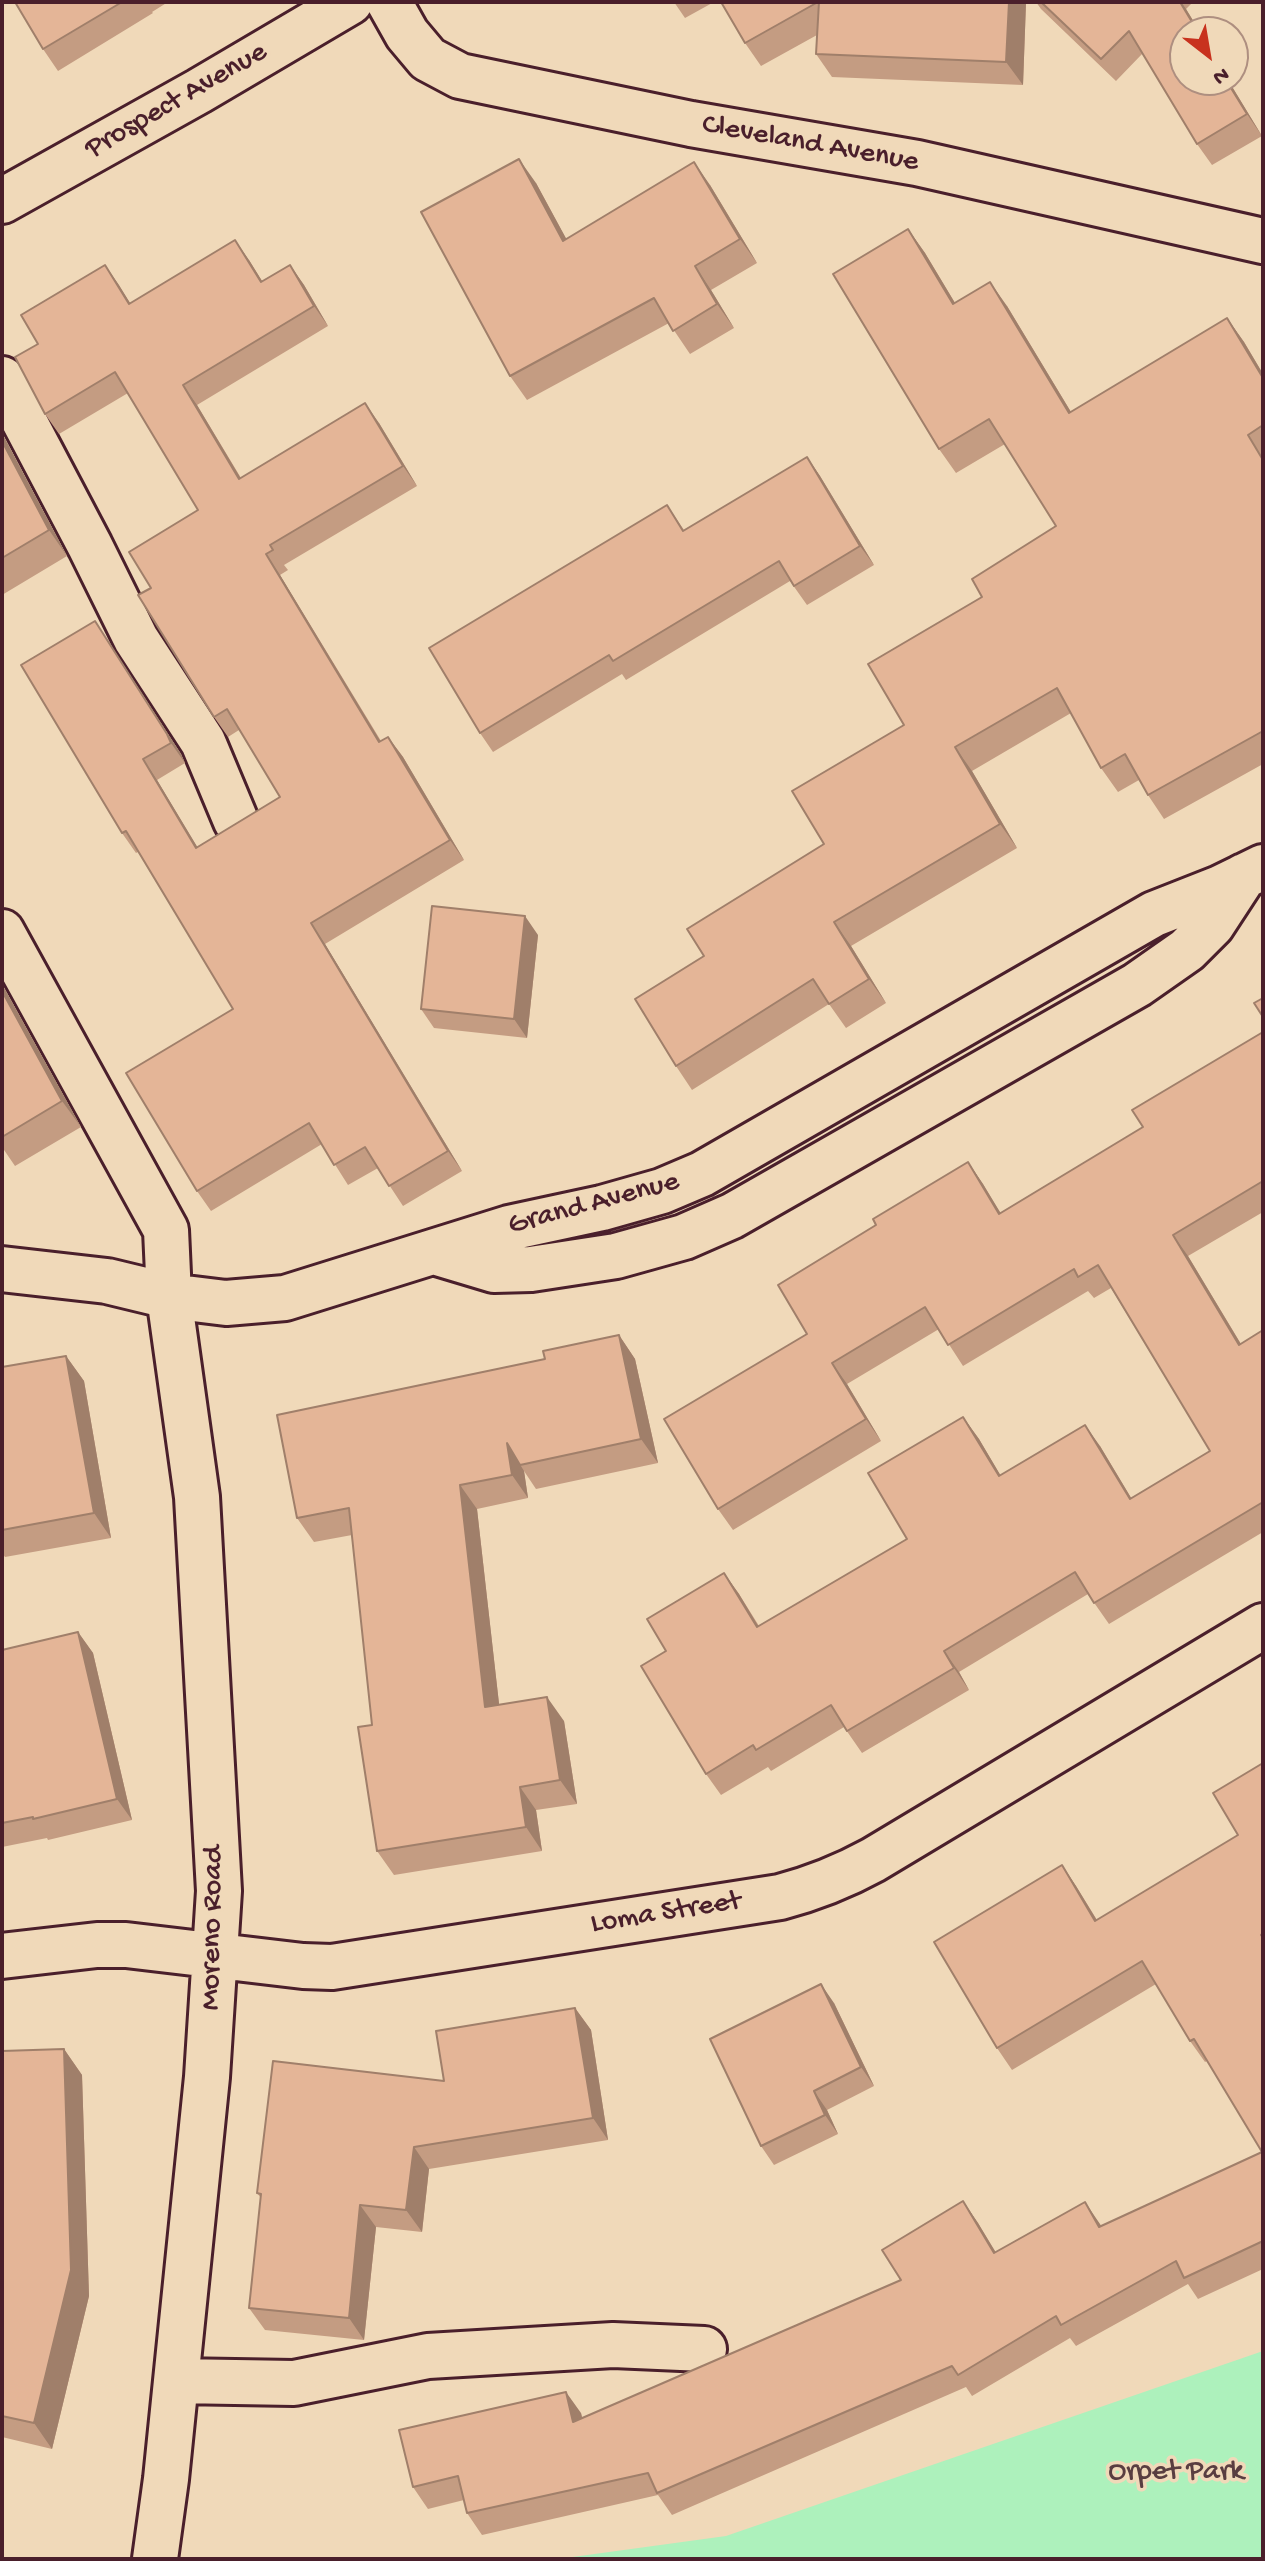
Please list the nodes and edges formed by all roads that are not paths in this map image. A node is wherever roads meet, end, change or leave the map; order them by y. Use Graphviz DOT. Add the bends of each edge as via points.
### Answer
graph roads {
  1 [pos="350,2"];
  2 [pos="389,2"];
  3 [pos="2,201"];
  4 [pos="1263,241"];
  5 [pos="2,379"];
  6 [pos="236,821"];
  7 [pos="1254,871"];
  8 [pos="2,932"];
  9 [pos="2,1269"];
  10 [pos="169,1296"];
  11 [pos="1263,1626"];
  12 [pos="2,1956"];
  13 [pos="216,1956"];
  14 [pos="704,2349"];
  15 [pos="176,2381"];
  16 [pos="155,2559"];
  1 -- 3 [label="street, Prospect Avenue"];
  2 -- 4 [label="street, Cleveland Avenue" via="428,59 460,76 917,163"];
  5 -- 6 [label="street" via="136,639 203,742"];
  7 -- 10 [label="street, Grand Avenue" via="1154,914 702,1174 662,1191 509,1228 285,1298 226,1303"];
  8 -- 10 [label="street, Moreno Road" via="166,1230"];
  9 -- 10 [label="street, Grand Avenue" via="107,1281"];
  10 -- 13 [label="street, Moreno Road" via="197,1497 219,1891"];
  11 -- 13 [label="street, Loma Street" via="873,1860 821,1885 780,1897 332,1967"];
  12 -- 13 [label="street, Loma Street" via="97,1945"];
  13 -- 15 [label="street, Moreno Road"];
  14 -- 15 [label="street" via="613,2345 443,2355 294,2383"];
  15 -- 16 [label="street, Moreno Road"];
}
